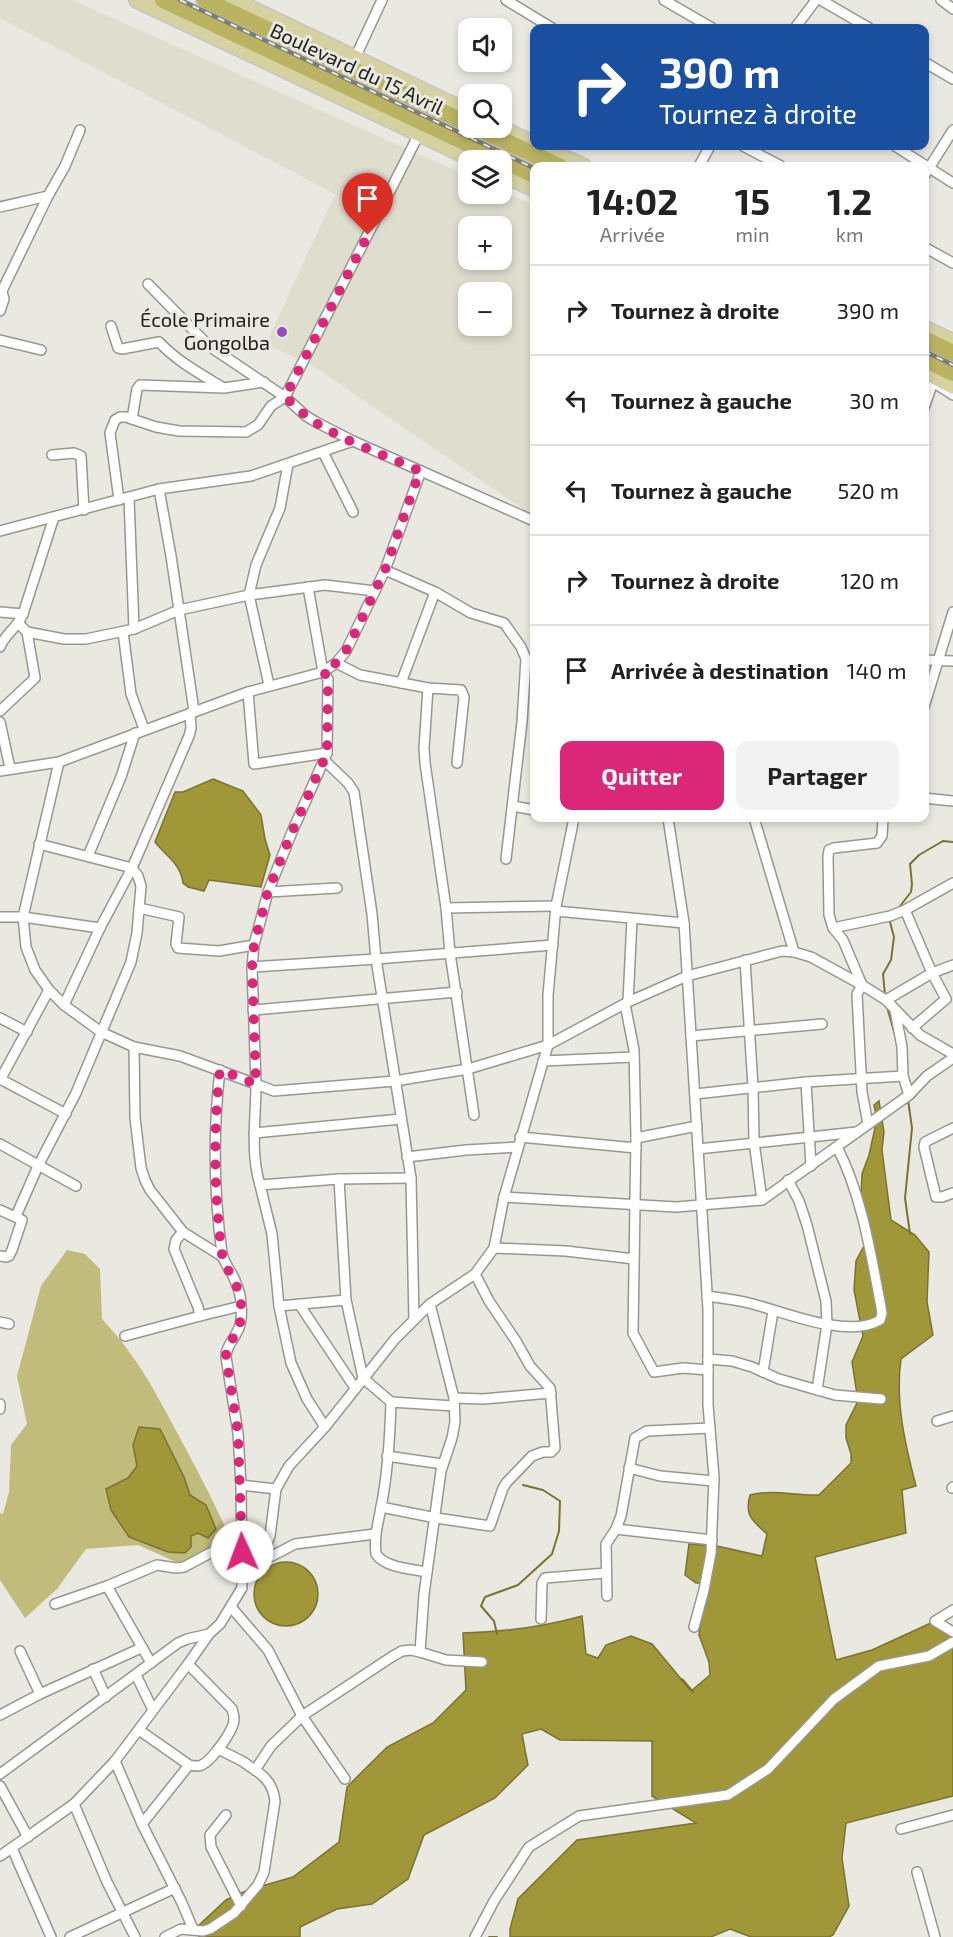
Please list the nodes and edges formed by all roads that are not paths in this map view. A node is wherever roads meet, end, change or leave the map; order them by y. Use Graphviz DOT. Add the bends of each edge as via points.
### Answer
graph roads {
  1 [pos="137,0"];
  2 [pos="163,0"];
  3 [pos="205,0"];
  4 [pos="233,0"];
  5 [pos="382,0"];
  6 [pos="506,0"];
  7 [pos="664,0"];
  8 [pos="816,0"];
  9 [pos="822,0"];
  10 [pos="941,0"];
  11 [pos="953,9"];
  12 [pos="545,24"];
  13 [pos="705,24"];
  14 [pos="798,24"];
  15 [pos="862,24"];
  16 [pos="355,58"];
  17 [pos="929,65"];
  18 [pos="953,79"];
  19 [pos="458,107"];
  20 [pos="458,119"];
  21 [pos="80,130"];
  22 [pos="953,130"];
  23 [pos="419,134"];
  24 [pos="512,134"];
  25 [pos="498,138"];
  26 [pos="530,142"];
  27 [pos="547,150"];
  28 [pos="751,150"];
  29 [pos="900,150"];
  30 [pos="458,152"];
  31 [pos="551,162"];
  32 [pos="574,162"];
  33 [pos="773,162"];
  34 [pos="915,162"];
  35 [pos="929,169"];
  36 [pos="530,173"];
  37 [pos="929,173"];
  38 [pos="512,178"];
  39 [pos="953,183"];
  40 [pos="530,187"];
  41 [pos="48,196"];
  42 [pos="0,207"];
  43 [pos="929,250"];
  44 [pos="952,261"];
  45 [pos="148,284"];
  46 [pos="1,293"];
  47 [pos="0,311"];
  48 [pos="111,326"];
  49 [pos="929,330"];
  50 [pos="0,340"];
  51 [pos="929,341"];
  52 [pos="953,342"];
  53 [pos="41,350"];
  54 [pos="953,353"];
  55 [pos="929,362"];
  56 [pos="953,374"];
  57 [pos="929,378"];
  58 [pos="929,378"];
  59 [pos="264,382"];
  60 [pos="953,386"];
  61 [pos="224,388"];
  62 [pos="953,395"];
  63 [pos="285,397"];
  64 [pos="132,419"];
  65 [pos="353,441"];
  66 [pos="323,452"];
  67 [pos="52,455"];
  68 [pos="288,464"];
  69 [pos="420,471"];
  70 [pos="159,489"];
  71 [pos="124,499"];
  72 [pos="84,510"];
  73 [pos="353,512"];
  74 [pos="54,517"];
  75 [pos="530,519"];
  76 [pos="0,531"];
  77 [pos="385,570"];
  78 [pos="308,587"];
  79 [pos="375,591"];
  80 [pos="435,592"];
  81 [pos="249,595"];
  82 [pos="179,610"];
  83 [pos="0,612"];
  84 [pos="953,612"];
  85 [pos="23,614"];
  86 [pos="19,624"];
  87 [pos="134,629"];
  88 [pos="27,632"];
  89 [pos="123,632"];
  90 [pos="0,647"];
  91 [pos="530,657"];
  92 [pos="929,660"];
  93 [pos="937,660"];
  94 [pos="953,661"];
  95 [pos="336,663"];
  96 [pos="323,672"];
  97 [pos="401,683"];
  98 [pos="268,685"];
  99 [pos="428,688"];
  100 [pos="929,689"];
  101 [pos="248,692"];
  102 [pos="0,711"];
  103 [pos="192,712"];
  104 [pos="0,722"];
  105 [pos="139,731"];
  106 [pos="326,756"];
  107 [pos="59,762"];
  108 [pos="457,763"];
  109 [pos="10,768"];
  110 [pos="0,771"];
  111 [pos="929,799"];
  112 [pos="953,801"];
  113 [pos="513,806"];
  114 [pos="530,809"];
  115 [pos="572,822"];
  116 [pos="669,822"];
  117 [pos="755,822"];
  118 [pos="884,822"];
  119 [pos="39,843"];
  120 [pos="88,856"];
  121 [pos="506,859"];
  122 [pos="132,868"];
  123 [pos="952,887"];
  124 [pos="337,888"];
  125 [pos="268,891"];
  126 [pos="139,908"];
  127 [pos="446,908"];
  128 [pos="556,908"];
  129 [pos="905,910"];
  130 [pos="0,917"];
  131 [pos="23,917"];
  132 [pos="632,919"];
  133 [pos="684,923"];
  134 [pos="99,928"];
  135 [pos="833,928"];
  136 [pos="254,945"];
  137 [pos="553,945"];
  138 [pos="794,952"];
  139 [pos="450,953"];
  140 [pos="376,959"];
  141 [pos="745,960"];
  142 [pos="953,965"];
  143 [pos="252,967"];
  144 [pos="932,974"];
  145 [pos="687,976"];
  146 [pos="862,985"];
  147 [pos="50,990"];
  148 [pos="457,992"];
  149 [pos="382,999"];
  150 [pos="886,1000"];
  151 [pos="626,1003"];
  152 [pos="64,1005"];
  153 [pos="253,1010"];
  154 [pos="895,1010"];
  155 [pos="0,1018"];
  156 [pos="822,1024"];
  157 [pos="912,1028"];
  158 [pos="749,1030"];
  159 [pos="27,1032"];
  160 [pos="101,1032"];
  161 [pos="691,1036"];
  162 [pos="548,1045"];
  163 [pos="134,1047"];
  164 [pos="953,1056"];
  165 [pos="634,1057"];
  166 [pos="543,1061"];
  167 [pos="468,1069"];
  168 [pos="220,1070"];
  169 [pos="903,1076"];
  170 [pos="0,1079"];
  171 [pos="861,1079"];
  172 [pos="395,1081"];
  173 [pos="806,1082"];
  174 [pos="256,1084"];
  175 [pos="753,1087"];
  176 [pos="695,1094"];
  177 [pos="909,1095"];
  178 [pos="66,1114"];
  179 [pos="474,1115"];
  180 [pos="401,1119"];
  181 [pos="868,1124"];
  182 [pos="697,1126"];
  183 [pos="953,1128"];
  184 [pos="857,1131"];
  185 [pos="254,1133"];
  186 [pos="808,1136"];
  187 [pos="519,1142"];
  188 [pos="754,1142"];
  189 [pos="636,1143"];
  190 [pos="0,1144"];
  191 [pos="837,1147"];
  192 [pos="698,1149"];
  193 [pos="407,1157"];
  194 [pos="38,1166"];
  195 [pos="811,1166"];
  196 [pos="411,1178"];
  197 [pos="339,1179"];
  198 [pos="788,1180"];
  199 [pos="260,1185"];
  200 [pos="76,1186"];
  201 [pos="953,1193"];
  202 [pos="504,1197"];
  203 [pos="762,1200"];
  204 [pos="636,1204"];
  205 [pos="701,1206"];
  206 [pos="0,1210"];
  207 [pos="16,1216"];
  208 [pos="183,1232"];
  209 [pos="494,1248"];
  210 [pos="0,1256"];
  211 [pos="223,1257"];
  212 [pos="634,1259"];
  213 [pos="475,1274"];
  214 [pos="707,1296"];
  215 [pos="346,1300"];
  216 [pos="299,1304"];
  217 [pos="430,1304"];
  218 [pos="241,1306"];
  219 [pos="279,1306"];
  220 [pos="773,1311"];
  221 [pos="200,1316"];
  222 [pos="414,1320"];
  223 [pos="827,1324"];
  224 [pos="125,1336"];
  225 [pos="708,1359"];
  226 [pos="708,1370"];
  227 [pos="763,1372"];
  228 [pos="363,1378"];
  229 [pos="356,1388"];
  230 [pos="817,1390"];
  231 [pos="551,1393"];
  232 [pos="881,1399"];
  233 [pos="391,1402"];
  234 [pos="454,1402"];
  235 [pos="0,1404"];
  236 [pos="0,1409"];
  237 [pos="953,1416"];
  238 [pos="937,1421"];
  239 [pos="325,1427"];
  240 [pos="710,1428"];
  241 [pos="387,1456"];
  242 [pos="442,1464"];
  243 [pos="629,1468"];
  244 [pos="714,1481"];
  245 [pos="241,1485"];
  246 [pos="276,1489"];
  247 [pos="381,1507"];
  248 [pos="436,1518"];
  249 [pos="616,1529"];
  250 [pos="375,1534"];
  251 [pos="242,1536"];
  252 [pos="712,1540"];
  253 [pos="427,1572"];
  254 [pos="606,1573"];
  255 [pos="107,1586"];
  256 [pos="607,1596"];
  257 [pos="55,1604"];
  258 [pos="231,1607"];
  259 [pos="953,1610"];
  260 [pos="541,1619"];
  261 [pos="694,1627"];
  262 [pos="953,1632"];
  263 [pos="209,1634"];
  264 [pos="953,1642"];
  265 [pos="141,1648"];
  266 [pos="20,1651"];
  267 [pos="420,1652"];
  268 [pos="482,1662"];
  269 [pos="151,1663"];
  270 [pos="188,1664"];
  271 [pos="93,1669"];
  272 [pos="136,1675"];
  273 [pos="40,1694"];
  274 [pos="106,1697"];
  275 [pos="153,1710"];
  276 [pos="0,1715"];
  277 [pos="302,1716"];
  278 [pos="139,1730"];
  279 [pos="218,1749"];
  280 [pos="115,1761"];
  281 [pos="189,1765"];
  282 [pos="255,1770"];
  283 [pos="0,1774"];
  284 [pos="345,1779"];
  285 [pos="0,1786"];
  286 [pos="74,1804"];
  287 [pos="226,1815"];
  288 [pos="953,1815"];
  289 [pos="142,1824"];
  290 [pos="901,1829"];
  291 [pos="28,1837"];
  292 [pos="12,1848"];
  293 [pos="0,1856"];
  294 [pos="917,1872"];
  295 [pos="175,1888"];
  296 [pos="241,1906"];
  297 [pos="123,1913"];
  298 [pos="193,1929"];
  299 [pos="51,1937"];
  300 [pos="70,1937"];
  301 [pos="135,1937"];
  302 [pos="165,1937"];
  303 [pos="475,1937"];
  304 [pos="934,1937"];
  1 -- 23 [label="main road, Boulevard du 15 Avril"];
  2 -- 36 [label="highway, Boulevard du 15 Avril"];
  3 -- 20 [label="highway, Boulevard du 15 Avril"];
  4 -- 16 [label="main road, Boulevard du 15 Avril"];
  5 -- 16 [label="street"];
  6 -- 12 [label="street"];
  7 -- 13 [label="street"];
  8 -- 14 [label="street"];
  9 -- 15 [label="street"];
  10 -- 11 [label="street"];
  16 -- 19 [label="main road, Boulevard du 15 Avril"];
  17 -- 18 [label="street"];
  21 -- 41 [label="street"];
  22 -- 35 [label="street"];
  23 -- 30 [label="main road, Boulevard du 15 Avril"];
  23 -- 63 [label="street"];
  24 -- 26 [label="main road"];
  25 -- 31 [label="highway"];
  27 -- 32 [label="main road"];
  28 -- 33 [label="street"];
  29 -- 34 [label="street"];
  37 -- 39 [label="street"];
  38 -- 40 [label="main road"];
  41 -- 42 [label="street"];
  41 -- 46 [label="street"];
  43 -- 44 [label="street"];
  45 -- 59 [label="street" via="209,346"];
  46 -- 47 [label="street" via="4,299"];
  48 -- 61 [label="street" via="118,348 159,342 186,367"];
  49 -- 52 [label="main road"];
  50 -- 53 [label="street"];
  51 -- 54 [label="highway"];
  55 -- 56 [label="highway"];
  57 -- 60 [label="main road"];
  58 -- 62 [label="street"];
  59 -- 61 [label="street"];
  59 -- 63 [label="street"];
  61 -- 64 [label="street" via="140,385"];
  63 -- 64 [label="street" via="246,432 179,431"];
  63 -- 65 [label="street" via="306,416"];
  64 -- 71 [label="street" via="115,420 110,433"];
  65 -- 66 [label="street"];
  65 -- 69 [label="street"];
  66 -- 68 [label="street"];
  66 -- 73 [label="street"];
  67 -- 72 [label="street" via="81,456"];
  68 -- 70 [label="street" via="240,478"];
  68 -- 81 [label="street" via="280,508 256,565"];
  69 -- 75 [label="street"];
  69 -- 77 [label="street"];
  70 -- 71 [label="street"];
  70 -- 82 [label="street"];
  71 -- 72 [label="street"];
  71 -- 87 [label="street"];
  72 -- 74 [label="street"];
  74 -- 76 [label="street"];
  74 -- 85 [label="street"];
  77 -- 79 [label="street"];
  77 -- 80 [label="street"];
  78 -- 79 [label="street" via="334,585"];
  78 -- 81 [label="street"];
  78 -- 96 [label="street"];
  79 -- 95 [label="street" via="346,651"];
  80 -- 91 [label="street" via="471,613 504,623"];
  80 -- 97 [label="street"];
  81 -- 82 [label="street"];
  81 -- 98 [label="street"];
  82 -- 87 [label="street"];
  82 -- 103 [label="street"];
  83 -- 85 [label="street"];
  84 -- 93 [label="street"];
  85 -- 86 [label="street"];
  86 -- 88 [label="street"];
  86 -- 90 [label="street"];
  87 -- 89 [label="street"];
  88 -- 89 [label="street" via="75,640"];
  88 -- 102 [label="street" via="35,678"];
  89 -- 105 [label="street"];
  91 -- 113 [label="street"];
  92 -- 93 [label="street"];
  93 -- 94 [label="street"];
  93 -- 100 [label="street"];
  95 -- 96 [label="street"];
  95 -- 97 [label="street" via="357,674"];
  96 -- 98 [label="street"];
  96 -- 106 [label="street" via="328,682"];
  97 -- 99 [label="street"];
  98 -- 101 [label="street"];
  99 -- 108 [label="street" via="464,692"];
  99 -- 127 [label="street" via="425,763"];
  101 -- 103 [label="street"];
  101 -- 106 [label="street" via="254,764"];
  103 -- 105 [label="street"];
  103 -- 122 [label="street" via="189,736"];
  104 -- 109 [label="street"];
  105 -- 107 [label="street"];
  105 -- 120 [label="street"];
  106 -- 125 [label="street"];
  106 -- 140 [label="street" via="354,792"];
  107 -- 109 [label="street"];
  107 -- 119 [label="street"];
  109 -- 110 [label="street"];
  111 -- 112 [label="street"];
  113 -- 114 [label="street"];
  113 -- 121 [label="street"];
  115 -- 128 [label="street"];
  116 -- 133 [label="street"];
  117 -- 138 [label="street"];
  118 -- 135 [label="street" via="877,843 829,850 828,897"];
  119 -- 120 [label="street"];
  119 -- 131 [label="street"];
  120 -- 122 [label="street"];
  122 -- 126 [label="street" via="141,881"];
  122 -- 134 [label="street"];
  123 -- 129 [label="street"];
  124 -- 125 [label="street"];
  125 -- 136 [label="street"];
  126 -- 136 [label="street" via="179,917 178,948 219,951"];
  126 -- 160 [label="street" via="131,962"];
  127 -- 128 [label="street"];
  127 -- 139 [label="street"];
  128 -- 132 [label="street"];
  128 -- 137 [label="street"];
  129 -- 135 [label="street" via="883,919"];
  129 -- 144 [label="street"];
  130 -- 131 [label="street"];
  131 -- 134 [label="street"];
  131 -- 147 [label="street" via="30,958"];
  132 -- 133 [label="street"];
  132 -- 151 [label="street"];
  133 -- 145 [label="street"];
  134 -- 152 [label="street"];
  135 -- 146 [label="street" via="843,940"];
  136 -- 143 [label="street"];
  137 -- 139 [label="street"];
  137 -- 162 [label="street"];
  138 -- 141 [label="street"];
  138 -- 146 [label="street"];
  139 -- 140 [label="street"];
  139 -- 148 [label="street"];
  140 -- 143 [label="street"];
  140 -- 149 [label="street"];
  141 -- 145 [label="street"];
  141 -- 158 [label="street"];
  142 -- 144 [label="street"];
  143 -- 153 [label="street"];
  144 -- 150 [label="street"];
  144 -- 157 [label="street" via="946,1000"];
  145 -- 151 [label="street"];
  145 -- 161 [label="street"];
  146 -- 150 [label="street"];
  146 -- 171 [label="street" via="857,994"];
  147 -- 152 [label="street"];
  147 -- 159 [label="street"];
  148 -- 149 [label="street"];
  148 -- 167 [label="street"];
  149 -- 153 [label="street"];
  149 -- 172 [label="street"];
  150 -- 154 [label="street"];
  151 -- 162 [label="street"];
  151 -- 165 [label="street"];
  152 -- 160 [label="street"];
  153 -- 174 [label="street"];
  154 -- 157 [label="street"];
  154 -- 169 [label="street"];
  155 -- 159 [label="street"];
  156 -- 158 [label="street"];
  157 -- 164 [label="street"];
  158 -- 161 [label="street"];
  158 -- 175 [label="street"];
  159 -- 170 [label="street"];
  160 -- 163 [label="street"];
  160 -- 178 [label="street"];
  161 -- 176 [label="street"];
  162 -- 166 [label="street"];
  162 -- 167 [label="street"];
  163 -- 168 [label="street" via="180,1056"];
  163 -- 208 [label="street" via="135,1118 141,1168 150,1190"];
  164 -- 177 [label="street"];
  165 -- 166 [label="street"];
  165 -- 189 [label="street"];
  166 -- 187 [label="street"];
  167 -- 172 [label="street"];
  167 -- 179 [label="street"];
  168 -- 174 [label="street"];
  168 -- 211 [label="street" via="216,1148"];
  169 -- 171 [label="street"];
  169 -- 177 [label="street"];
  170 -- 178 [label="street"];
  171 -- 173 [label="street"];
  171 -- 181 [label="street"];
  172 -- 174 [label="street" via="274,1091"];
  172 -- 180 [label="street"];
  173 -- 175 [label="street"];
  173 -- 186 [label="street"];
  174 -- 185 [label="street"];
  175 -- 176 [label="street"];
  175 -- 188 [label="street"];
  176 -- 182 [label="street"];
  177 -- 181 [label="street"];
  178 -- 194 [label="street"];
  180 -- 185 [label="street"];
  180 -- 193 [label="street"];
  181 -- 184 [label="street"];
  182 -- 189 [label="street"];
  182 -- 192 [label="street"];
  183 -- 201 [label="street" via="924,1146 936,1197"];
  184 -- 186 [label="street"];
  184 -- 191 [label="street"];
  185 -- 199 [label="street"];
  186 -- 188 [label="street"];
  186 -- 195 [label="street"];
  187 -- 189 [label="street"];
  187 -- 193 [label="street"];
  187 -- 202 [label="street"];
  188 -- 192 [label="street"];
  188 -- 203 [label="street"];
  189 -- 204 [label="street"];
  190 -- 194 [label="street"];
  191 -- 195 [label="street"];
  191 -- 223 [label="street" via="847,1166 868,1240 882,1314 878,1322 866,1325"];
  192 -- 205 [label="street"];
  193 -- 196 [label="street"];
  194 -- 200 [label="street"];
  194 -- 207 [label="street"];
  195 -- 198 [label="street"];
  196 -- 197 [label="street"];
  196 -- 222 [label="street"];
  197 -- 199 [label="street"];
  197 -- 215 [label="street"];
  198 -- 203 [label="street"];
  198 -- 223 [label="street" via="807,1225 826,1302"];
  199 -- 219 [label="street" via="272,1234"];
  202 -- 204 [label="street"];
  202 -- 209 [label="street"];
  203 -- 205 [label="street"];
  204 -- 205 [label="street"];
  204 -- 212 [label="street"];
  205 -- 214 [label="street"];
  206 -- 207 [label="street"];
  207 -- 210 [label="street" via="22,1220 12,1250 9,1256"];
  208 -- 211 [label="street"];
  208 -- 221 [label="street" via="174,1249"];
  209 -- 212 [label="street"];
  209 -- 213 [label="street"];
  211 -- 218 [label="street" via="236,1282"];
  212 -- 226 [label="street" via="633,1333 654,1372"];
  213 -- 217 [label="street"];
  213 -- 231 [label="street" via="530,1366"];
  214 -- 220 [label="street"];
  214 -- 225 [label="street"];
  215 -- 216 [label="street"];
  215 -- 228 [label="street"];
  216 -- 219 [label="street"];
  216 -- 229 [label="street"];
  217 -- 222 [label="street"];
  217 -- 234 [label="street"];
  218 -- 221 [label="street"];
  218 -- 245 [label="street" via="240,1323 226,1357"];
  219 -- 239 [label="street" via="295,1375"];
  220 -- 223 [label="street"];
  220 -- 227 [label="street"];
  221 -- 224 [label="street"];
  222 -- 228 [label="street"];
  223 -- 230 [label="street"];
  225 -- 226 [label="street"];
  225 -- 227 [label="street" via="732,1361"];
  226 -- 240 [label="street"];
  227 -- 230 [label="street"];
  228 -- 229 [label="street"];
  228 -- 233 [label="street"];
  229 -- 239 [label="street"];
  230 -- 232 [label="street"];
  231 -- 234 [label="street"];
  231 -- 248 [label="street" via="554,1451 532,1456 507,1482 490,1526"];
  233 -- 234 [label="street"];
  233 -- 241 [label="street"];
  234 -- 242 [label="street" via="452,1438"];
  235 -- 236 [label="street"];
  237 -- 238 [label="street"];
  239 -- 246 [label="street" via="290,1466"];
  240 -- 243 [label="street" via="643,1432 633,1442"];
  240 -- 244 [label="street"];
  241 -- 242 [label="street"];
  241 -- 247 [label="street"];
  242 -- 248 [label="street"];
  243 -- 244 [label="street" via="660,1476"];
  243 -- 249 [label="street"];
  244 -- 252 [label="street"];
  245 -- 246 [label="street"];
  245 -- 251 [label="street"];
  246 -- 250 [label="street" via="270,1536 264,1550 267,1557 295,1544"];
  247 -- 248 [label="street"];
  247 -- 250 [label="street"];
  248 -- 253 [label="street"];
  249 -- 252 [label="street"];
  249 -- 254 [label="street" via="606,1544"];
  250 -- 253 [label="street" via="379,1558"];
  251 -- 255 [label="street" via="184,1567 157,1565"];
  251 -- 258 [label="street" via="242,1588"];
  252 -- 261 [label="street"];
  253 -- 267 [label="street"];
  254 -- 256 [label="street"];
  254 -- 260 [label="street" via="545,1578"];
  255 -- 257 [label="street"];
  255 -- 265 [label="street"];
  258 -- 263 [label="street"];
  258 -- 277 [label="street" via="268,1650"];
  259 -- 262 [label="street" via="935,1621"];
  263 -- 269 [label="street" via="187,1638"];
  263 -- 270 [label="street"];
  264 -- 303 [label="street" via="929,1656 879,1666 834,1699 768,1769 728,1795 579,1816 559,1828 529,1847"];
  265 -- 269 [label="street"];
  265 -- 271 [label="street"];
  266 -- 273 [label="street"];
  267 -- 268 [label="street" via="446,1660"];
  267 -- 277 [label="street" via="402,1651"];
  269 -- 272 [label="street"];
  270 -- 275 [label="street"];
  270 -- 279 [label="street" via="232,1709 232,1728"];
  271 -- 273 [label="street"];
  271 -- 274 [label="street"];
  272 -- 274 [label="street"];
  272 -- 275 [label="street"];
  273 -- 276 [label="street"];
  274 -- 283 [label="street"];
  275 -- 278 [label="street"];
  277 -- 282 [label="street" via="271,1746"];
  277 -- 284 [label="street"];
  278 -- 280 [label="street"];
  278 -- 281 [label="street"];
  279 -- 281 [label="street" via="204,1764"];
  279 -- 282 [label="street"];
  280 -- 286 [label="street"];
  280 -- 289 [label="street"];
  281 -- 289 [label="street"];
  282 -- 296 [label="street" via="270,1783 275,1806 262,1879"];
  285 -- 291 [label="street"];
  286 -- 291 [label="street"];
  286 -- 297 [label="street"];
  287 -- 296 [label="street" via="210,1835 210,1847"];
  288 -- 290 [label="street"];
  289 -- 295 [label="street"];
  291 -- 292 [label="street"];
  292 -- 293 [label="street"];
  292 -- 299 [label="street"];
  294 -- 304 [label="street"];
  295 -- 297 [label="street"];
  295 -- 298 [label="street"];
  296 -- 298 [label="street" via="210,1929"];
  297 -- 300 [label="street"];
  297 -- 301 [label="street"];
  298 -- 302 [label="street" via="181,1929"];
}
